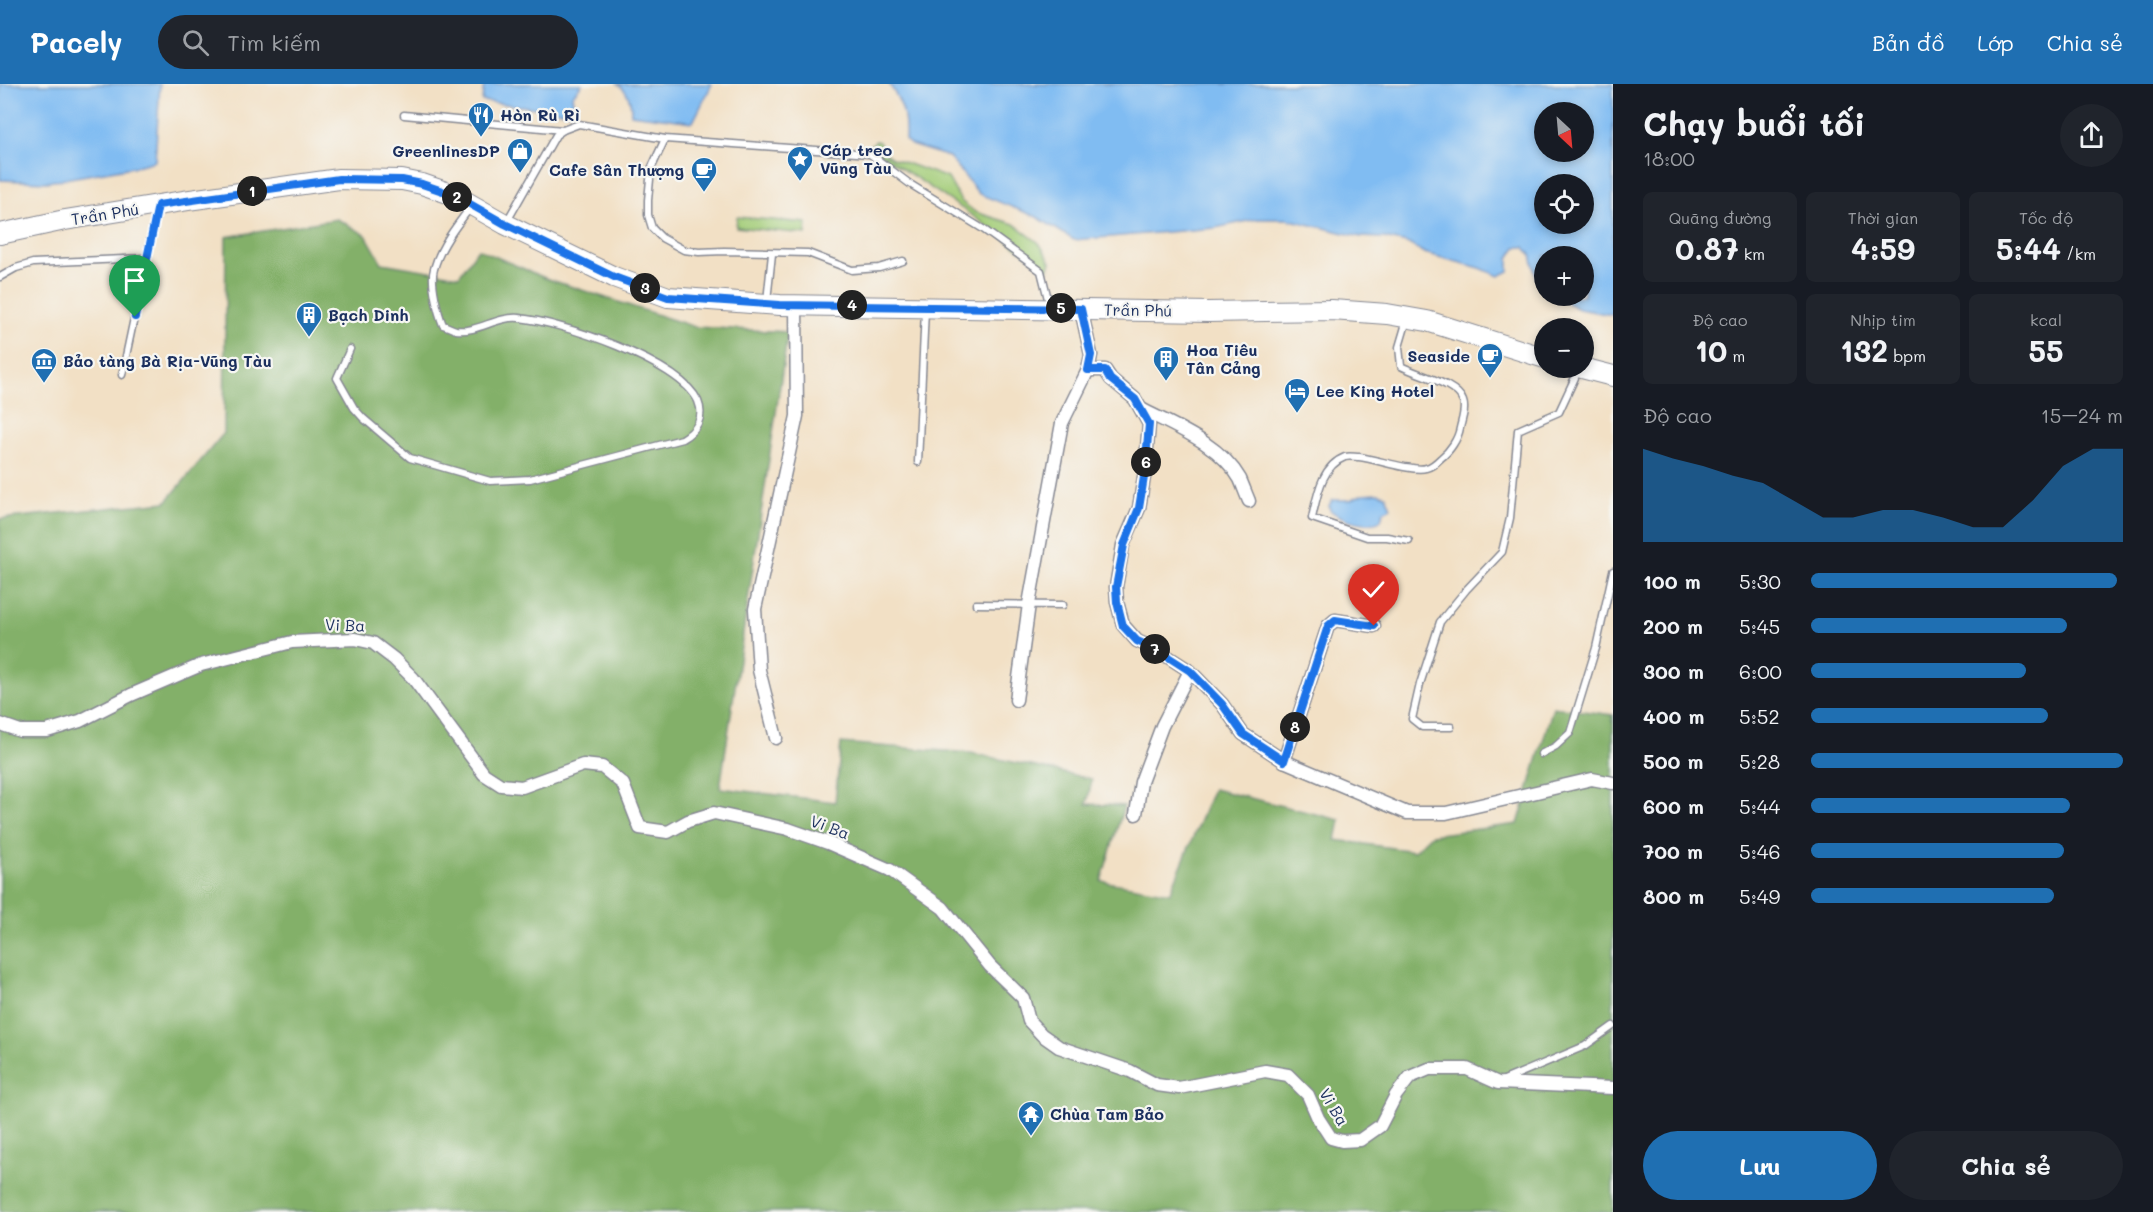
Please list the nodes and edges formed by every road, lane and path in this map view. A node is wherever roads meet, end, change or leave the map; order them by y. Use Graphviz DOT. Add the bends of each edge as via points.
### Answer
graph roads {
  1 [pos="404,115"];
  2 [pos="563,130"];
  3 [pos="665,139"];
  4 [pos="158,205"];
  5 [pos="472,205"];
  6 [pos="505,224"];
  7 [pos="0,234"];
  8 [pos="772,254"];
  9 [pos="147,258"];
  10 [pos="903,261"];
  11 [pos="0,277"];
  12 [pos="767,304"];
  13 [pos="796,305"];
  14 [pos="925,306"];
  15 [pos="1050,308"];
  16 [pos="1081,309"];
  17 [pos="1408,316"];
  18 [pos="350,349"];
  19 [pos="1534,355"];
  20 [pos="1088,370"];
  21 [pos="1594,371"];
  22 [pos="122,375"];
  23 [pos="1613,376"];
  24 [pos="1576,378"];
  25 [pos="1140,409"];
  26 [pos="918,462"];
  27 [pos="1249,501"];
  28 [pos="1409,541"];
  29 [pos="1613,571"];
  30 [pos="976,604"];
  31 [pos="1029,604"];
  32 [pos="1063,605"];
  33 [pos="1374,626"];
  34 [pos="1190,671"];
  35 [pos="1016,700"];
  36 [pos="0,724"];
  37 [pos="1451,727"];
  38 [pos="776,738"];
  39 [pos="1541,754"];
  40 [pos="1284,761"];
  41 [pos="1613,783"];
  42 [pos="1136,814"];
  43 [pos="1613,1026"];
  44 [pos="1498,1083"];
  45 [pos="1613,1088"];
  1 -- 2 [label="lane"];
  2 -- 3 [label="lane" via="579,124"];
  2 -- 6 [label="lane" via="556,135"];
  3 -- 8 [label="lane" via="651,169 648,215 652,228 684,250"];
  3 -- 15 [label="lane" via="870,154 1041,271"];
  4 -- 5 [label="main road, Trần Phú" via="339,179 384,178 422,184"];
  4 -- 7 [label="main road, Trần Phú"];
  4 -- 9 [label="lane"];
  5 -- 6 [label="main road, Trần Phú"];
  5 -- 18 [label="lane" via="451,234 433,271 443,325 456,330 518,318 588,334 661,367 691,389 699,404 699,422 693,433 530,479 490,480 410,458 363,418 337,378"];
  6 -- 12 [label="main road, Trần Phú" via="614,277 668,297"];
  8 -- 10 [label="lane" via="808,254 852,270"];
  8 -- 12 [label="lane"];
  9 -- 11 [label="lane" via="33,263"];
  9 -- 22 [label="lane"];
  12 -- 13 [label="main road, Trần Phú"];
  13 -- 14 [label="main road, Trần Phú"];
  13 -- 38 [label="street" via="796,416 755,609 759,670"];
  14 -- 15 [label="main road, Trần Phú"];
  14 -- 26 [label="lane"];
  15 -- 16 [label="main road, Trần Phú"];
  16 -- 17 [label="main road, Trần Phú" via="1332,310"];
  16 -- 20 [label="street" via="1091,355"];
  17 -- 19 [label="main road, Trần Phú"];
  17 -- 28 [label="lane" via="1399,347 1401,366 1453,387 1463,401 1459,433 1448,453 1424,469 1347,456 1331,466 1322,480 1312,518 1367,537"];
  20 -- 25 [label="street" via="1105,370"];
  20 -- 31 [label="street" via="1062,423"];
  21 -- 23 [label="main road"];
  24 -- 37 [label="lane" via="1559,412 1518,429 1510,518 1502,552 1440,622 1412,719 1422,728"];
  25 -- 27 [label="street" via="1187,432 1221,455 1240,479"];
  25 -- 34 [label="street" via="1149,424 1145,471 1139,508 1124,545 1117,602 1123,626 1137,641"];
  29 -- 39 [label="lane" via="1596,648 1570,733"];
  30 -- 31 [label="lane"];
  31 -- 32 [label="lane"];
  31 -- 35 [label="street"];
  33 -- 40 [label="street" via="1335,620 1328,626"];
  34 -- 40 [label="street" via="1222,704 1243,734"];
  34 -- 42 [label="street" via="1162,726 1141,782"];
  36 -- 44 [label="street, Vi Ba" via="20,731 47,731 80,721 201,665 292,642 355,639 373,643 413,678 484,774 501,785 522,787 583,765 602,767 623,784 640,828 668,832 714,813 788,829 890,870 943,908 990,966 1023,998 1029,1021 1059,1047 1130,1071 1157,1085 1179,1088 1266,1071 1288,1075 1308,1095 1331,1138 1342,1141 1360,1140 1380,1126 1410,1077 1429,1069 1467,1069"];
  40 -- 41 [label="street" via="1407,813 1446,813 1592,779"];
  43 -- 44 [label="lane" via="1585,1046"];
  44 -- 45 [label="street, Vi Ba"];
}
